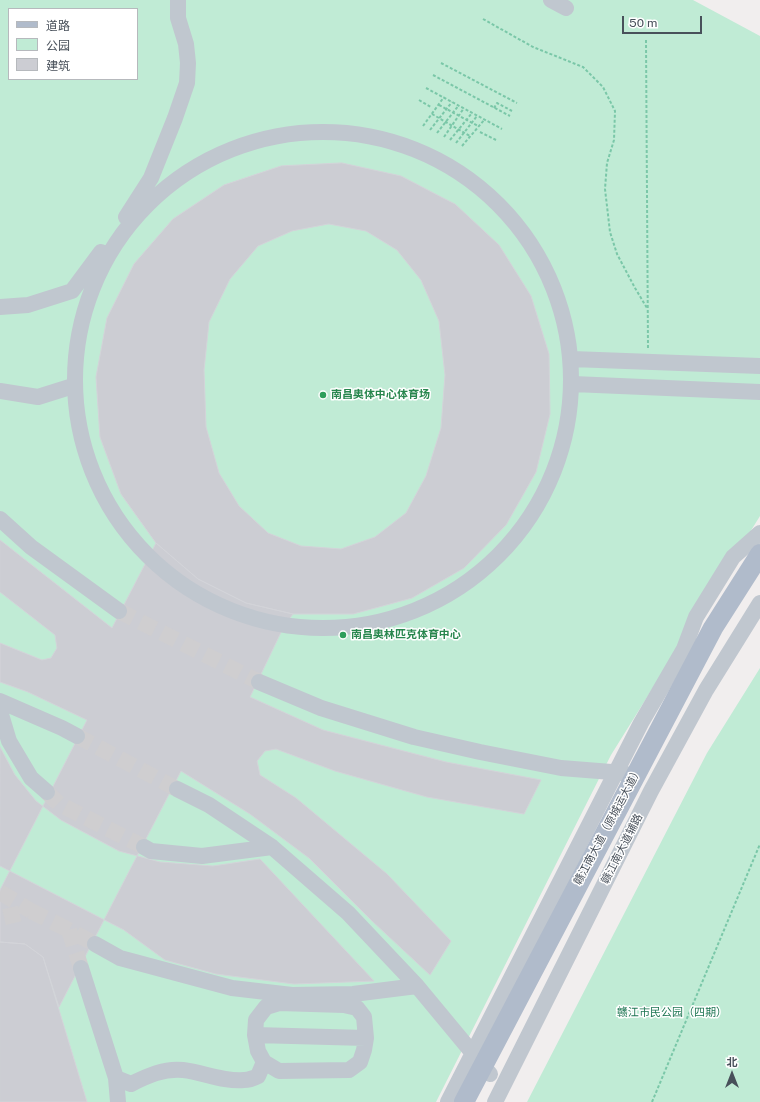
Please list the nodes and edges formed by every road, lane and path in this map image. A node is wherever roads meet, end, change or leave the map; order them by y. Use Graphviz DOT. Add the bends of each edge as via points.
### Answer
graph roads {
  1 [pos="178,0"];
  2 [pos="551,0"];
  3 [pos="566,8"];
  4 [pos="483,19"];
  5 [pos="646,40"];
  6 [pos="440,63"];
  7 [pos="434,75"];
  8 [pos="426,88"];
  9 [pos="444,98"];
  10 [pos="419,100"];
  11 [pos="452,102"];
  12 [pos="517,103"];
  13 [pos="439,105"];
  14 [pos="459,106"];
  15 [pos="431,107"];
  16 [pos="464,108"];
  17 [pos="494,108"];
  18 [pos="447,110"];
  19 [pos="512,111"];
  20 [pos="454,113"];
  21 [pos="472,113"];
  22 [pos="432,114"];
  23 [pos="459,116"];
  24 [pos="478,116"];
  25 [pos="510,116"];
  26 [pos="439,119"];
  27 [pos="466,120"];
  28 [pos="484,120"];
  29 [pos="446,122"];
  30 [pos="472,123"];
  31 [pos="423,126"];
  32 [pos="452,126"];
  33 [pos="478,126"];
  34 [pos="458,129"];
  35 [pos="502,129"];
  36 [pos="430,130"];
  37 [pos="480,132"];
  38 [pos="437,133"];
  39 [pos="464,133"];
  40 [pos="470,136"];
  41 [pos="444,137"];
  42 [pos="450,140"];
  43 [pos="496,140"];
  44 [pos="456,143"];
  45 [pos="462,146"];
  46 [pos="0,307"];
  47 [pos="647,308"];
  48 [pos="572,359"];
  49 [pos="648,362"];
  50 [pos="760,366"];
  51 [pos="573,384"];
  52 [pos="73,386"];
  53 [pos="0,390"];
  54 [pos="760,392"];
  55 [pos="0,520"];
  56 [pos="760,533"];
  57 [pos="760,554"];
  58 [pos="760,574"];
  59 [pos="760,602"];
  60 [pos="119,611"];
  61 [pos="259,682"];
  62 [pos="0,701"];
  63 [pos="0,711"];
  64 [pos="77,736"];
  65 [pos="615,773"];
  66 [pos="639,778"];
  67 [pos="177,789"];
  68 [pos="47,792"];
  69 [pos="760,844"];
  70 [pos="144,847"];
  71 [pos="272,847"];
  72 [pos="95,944"];
  73 [pos="81,968"];
  74 [pos="417,986"];
  75 [pos="291,999"];
  76 [pos="348,1000"];
  77 [pos="255,1035"];
  78 [pos="366,1038"];
  79 [pos="264,1062"];
  80 [pos="482,1064"];
  81 [pos="116,1078"];
  82 [pos="118,1102"];
  83 [pos="448,1102"];
  84 [pos="464,1102"];
  85 [pos="476,1102"];
  86 [pos="495,1102"];
  87 [pos="652,1102"];
  1 -- 46 [label="street" via="178,18 186,44 188,62 187,84 151,178 72,291 28,305"];
  2 -- 3 [label="street"];
  4 -- 47 [label="path" via="533,47 583,67 603,87 615,111 614,140 607,163 605,188 610,232 618,254"];
  5 -- 47 [label="path"];
  6 -- 12 [label="path"];
  7 -- 17 [label="path"];
  8 -- 11 [label="path"];
  9 -- 13 [label="path, bridge"];
  10 -- 15 [label="path"];
  11 -- 14 [label="path"];
  11 -- 18 [label="path"];
  13 -- 18 [label="path"];
  13 -- 22 [label="path, bridge"];
  14 -- 16 [label="path"];
  14 -- 20 [label="path"];
  16 -- 21 [label="path"];
  16 -- 23 [label="path"];
  17 -- 19 [label="path" via="497,103"];
  17 -- 25 [label="path"];
  18 -- 20 [label="path"];
  18 -- 26 [label="path"];
  20 -- 23 [label="path"];
  20 -- 29 [label="path"];
  21 -- 24 [label="path"];
  21 -- 27 [label="path"];
  22 -- 26 [label="path"];
  22 -- 31 [label="path, bridge"];
  23 -- 27 [label="path"];
  23 -- 32 [label="path"];
  24 -- 28 [label="path"];
  24 -- 30 [label="path"];
  26 -- 29 [label="path"];
  26 -- 36 [label="path"];
  27 -- 30 [label="path"];
  27 -- 34 [label="path"];
  28 -- 33 [label="path"];
  28 -- 35 [label="path"];
  29 -- 32 [label="path"];
  29 -- 38 [label="path"];
  30 -- 33 [label="path"];
  30 -- 39 [label="path"];
  32 -- 34 [label="path"];
  32 -- 41 [label="path"];
  33 -- 40 [label="path"];
  34 -- 39 [label="path"];
  34 -- 42 [label="path"];
  37 -- 43 [label="path"];
  39 -- 40 [label="path"];
  39 -- 44 [label="path"];
  40 -- 45 [label="path"];
  47 -- 49 [label="path"];
  48 -- 49 [label="street"];
  48 -- 51 [label="street"];
  48 -- 52 [label="street" via="558,297 530,240 487,192 434,157 373,136 309,132 246,143 188,170 140,211 102,263 96,278 80,322"];
  49 -- 50 [label="street"];
  51 -- 52 [label="street" via="567,436 549,487 521,532 490,565 440,600 391,620 338,629 284,626 210,603 147,558 108,507 82,449"];
  51 -- 54 [label="street"];
  52 -- 53 [label="street" via="38,397"];
  55 -- 60 [label="street" via="31,547"];
  56 -- 65 [label="street" via="734,557 696,617 684,649"];
  57 -- 66 [label="main road, 赣江南大道（原城运大道）" via="713,628"];
  58 -- 66 [label="main road, 赣江南大道（原城运大道）" via="720,637"];
  59 -- 86 [label="street, 赣江南大道辅路" via="706,690 651,791"];
  61 -- 65 [label="street" via="321,708 414,737 561,768"];
  62 -- 64 [label="street"];
  63 -- 68 [label="street" via="9,741 31,778"];
  65 -- 66 [label="street"];
  65 -- 80 [label="street"];
  66 -- 80 [label="main road, 赣江南大道（原城运大道）"];
  67 -- 71 [label="street"];
  69 -- 87 [label="path"];
  70 -- 71 [label="street" via="151,851 202,856"];
  71 -- 74 [label="street" via="348,913"];
  72 -- 75 [label="street" via="120,958 224,986"];
  73 -- 81 [label="street"];
  74 -- 76 [label="street"];
  74 -- 80 [label="street"];
  75 -- 76 [label="street"];
  75 -- 77 [label="street" via="266,1007 256,1020"];
  76 -- 78 [label="street" via="364,1017"];
  77 -- 78 [label="street"];
  77 -- 79 [label="street" via="258,1051"];
  78 -- 79 [label="street" via="360,1062 349,1070 279,1072"];
  79 -- 81 [label="street" via="258,1076 246,1080 232,1080 182,1070 163,1071 145,1076 131,1084"];
  80 -- 83 [label="street"];
  80 -- 84 [label="main road, 赣江南大道（原城运大道）"];
  80 -- 85 [label="main road, 赣江南大道（原城运大道）"];
  81 -- 82 [label="street"];
}
